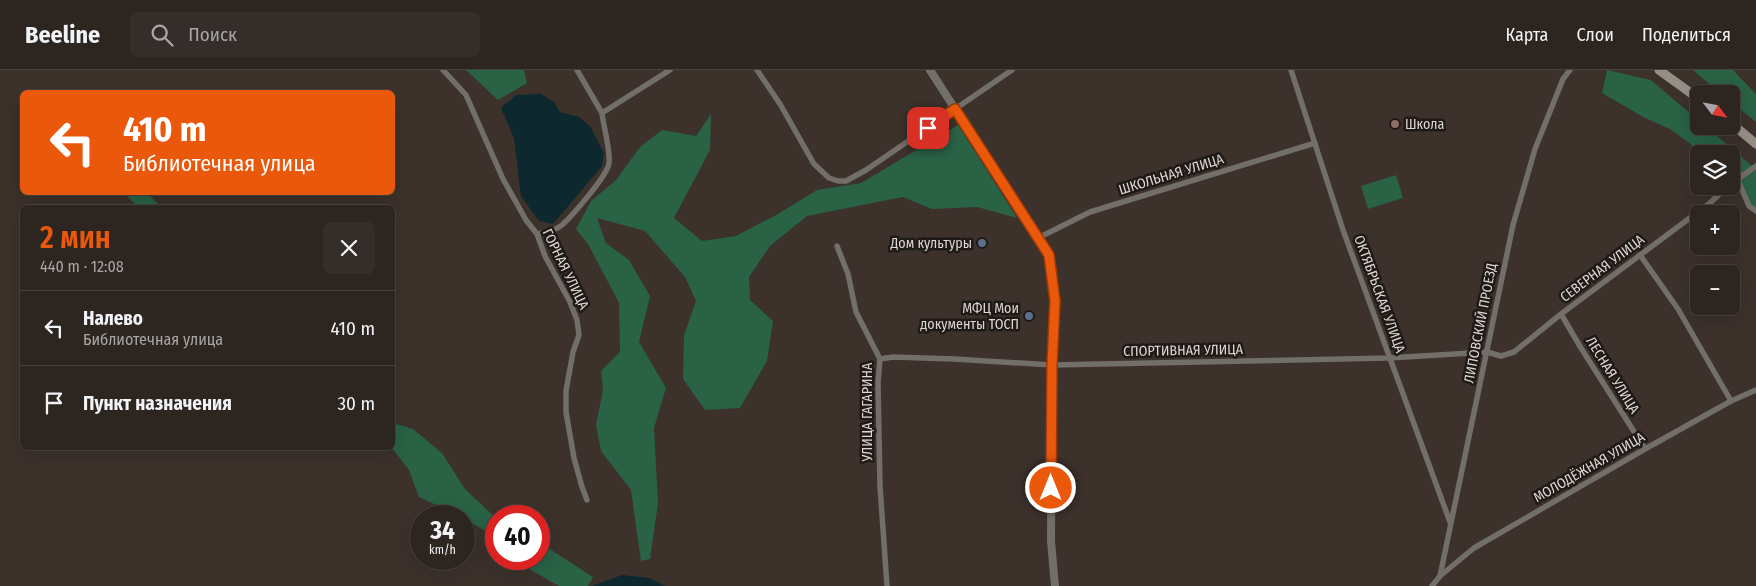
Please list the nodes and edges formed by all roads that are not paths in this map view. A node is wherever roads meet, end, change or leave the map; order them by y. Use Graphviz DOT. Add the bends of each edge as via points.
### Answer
graph roads {
  1 [pos="442,70"];
  2 [pos="577,70"];
  3 [pos="670,70"];
  4 [pos="757,70"];
  5 [pos="930,70"];
  6 [pos="1012,70"];
  7 [pos="1291,70"];
  8 [pos="1570,70"];
  9 [pos="1659,70"];
  10 [pos="1690,92"];
  11 [pos="955,109"];
  12 [pos="602,112"];
  13 [pos="1740,131"];
  14 [pos="1315,143"];
  15 [pos="1756,144"];
  16 [pos="1756,166"];
  17 [pos="1740,176"];
  18 [pos="1740,185"];
  19 [pos="1718,195"];
  20 [pos="1756,210"];
  21 [pos="537,234"];
  22 [pos="1038,238"];
  23 [pos="837,246"];
  24 [pos="1640,255"];
  25 [pos="1561,314"];
  26 [pos="1487,352"];
  27 [pos="1390,358"];
  28 [pos="880,359"];
  29 [pos="1052,365"];
  30 [pos="1756,390"];
  31 [pos="1731,401"];
  32 [pos="1645,449"];
  33 [pos="587,500"];
  34 [pos="1451,524"];
  35 [pos="1440,576"];
  36 [pos="886,586"];
  37 [pos="1055,586"];
  38 [pos="1432,586"];
  1 -- 21 [label="street, ГОРНАЯ УЛИЦА" via="466,95 503,179"];
  2 -- 12 [label="street"];
  3 -- 12 [label="street"];
  4 -- 11 [label="street" via="814,164 829,178 838,181 846,181 866,170"];
  5 -- 11 [label="street"];
  6 -- 11 [label="street"];
  7 -- 14 [label="street, ОКТЯБРЬСКАЯ УЛИЦА"];
  8 -- 26 [label="street, ЛИПОВСКИЙ ПРОЕЗД" via="1563,79 1535,149 1513,225"];
  9 -- 10 [label="main road"];
  11 -- 22 [label="street"];
  12 -- 21 [label="street" via="610,160 608,169 561,226"];
  13 -- 15 [label="main road"];
  14 -- 22 [label="street, ШКОЛЬНАЯ УЛИЦА" via="1090,212"];
  14 -- 27 [label="street, ОКТЯБРЬСКАЯ УЛИЦА"];
  16 -- 17 [label="street"];
  18 -- 20 [label="street" via="1749,206"];
  19 -- 24 [label="street, СЕВЕРНАЯ УЛИЦА"];
  21 -- 33 [label="street, ГОРНАЯ УЛИЦА" via="577,320 579,335 568,377 566,412 574,458"];
  22 -- 29 [label="street" via="1049,255 1055,301"];
  23 -- 28 [label="street, УЛИЦА ГАГАРИНА" via="848,274 856,312"];
  24 -- 25 [label="street, СЕВЕРНАЯ УЛИЦА"];
  24 -- 31 [label="street" via="1678,309"];
  25 -- 26 [label="street, СЕВЕРНАЯ УЛИЦА" via="1514,352 1501,356"];
  25 -- 32 [label="street, ЛЕСНАЯ УЛИЦА"];
  26 -- 27 [label="street, СПОРТИВНАЯ УЛИЦА"];
  26 -- 34 [label="street, ЛИПОВСКИЙ ПРОЕЗД"];
  27 -- 29 [label="street, СПОРТИВНАЯ УЛИЦА"];
  27 -- 34 [label="street, ОКТЯБРЬСКАЯ УЛИЦА"];
  28 -- 29 [label="street, СПОРТИВНАЯ УЛИЦА" via="954,359"];
  28 -- 36 [label="street, УЛИЦА ГАГАРИНА" via="879,476"];
  29 -- 37 [label="street" via="1051,541"];
  30 -- 31 [label="street, МОЛОДЁЖНАЯ УЛИЦА"];
  31 -- 32 [label="street, МОЛОДЁЖНАЯ УЛИЦА"];
  32 -- 35 [label="street, МОЛОДЁЖНАЯ УЛИЦА" via="1474,548"];
  34 -- 35 [label="street, ЛИПОВСКИЙ ПРОЕЗД"];
  35 -- 38 [label="street, ЛИПОВСКИЙ ПРОЕЗД"];
}
